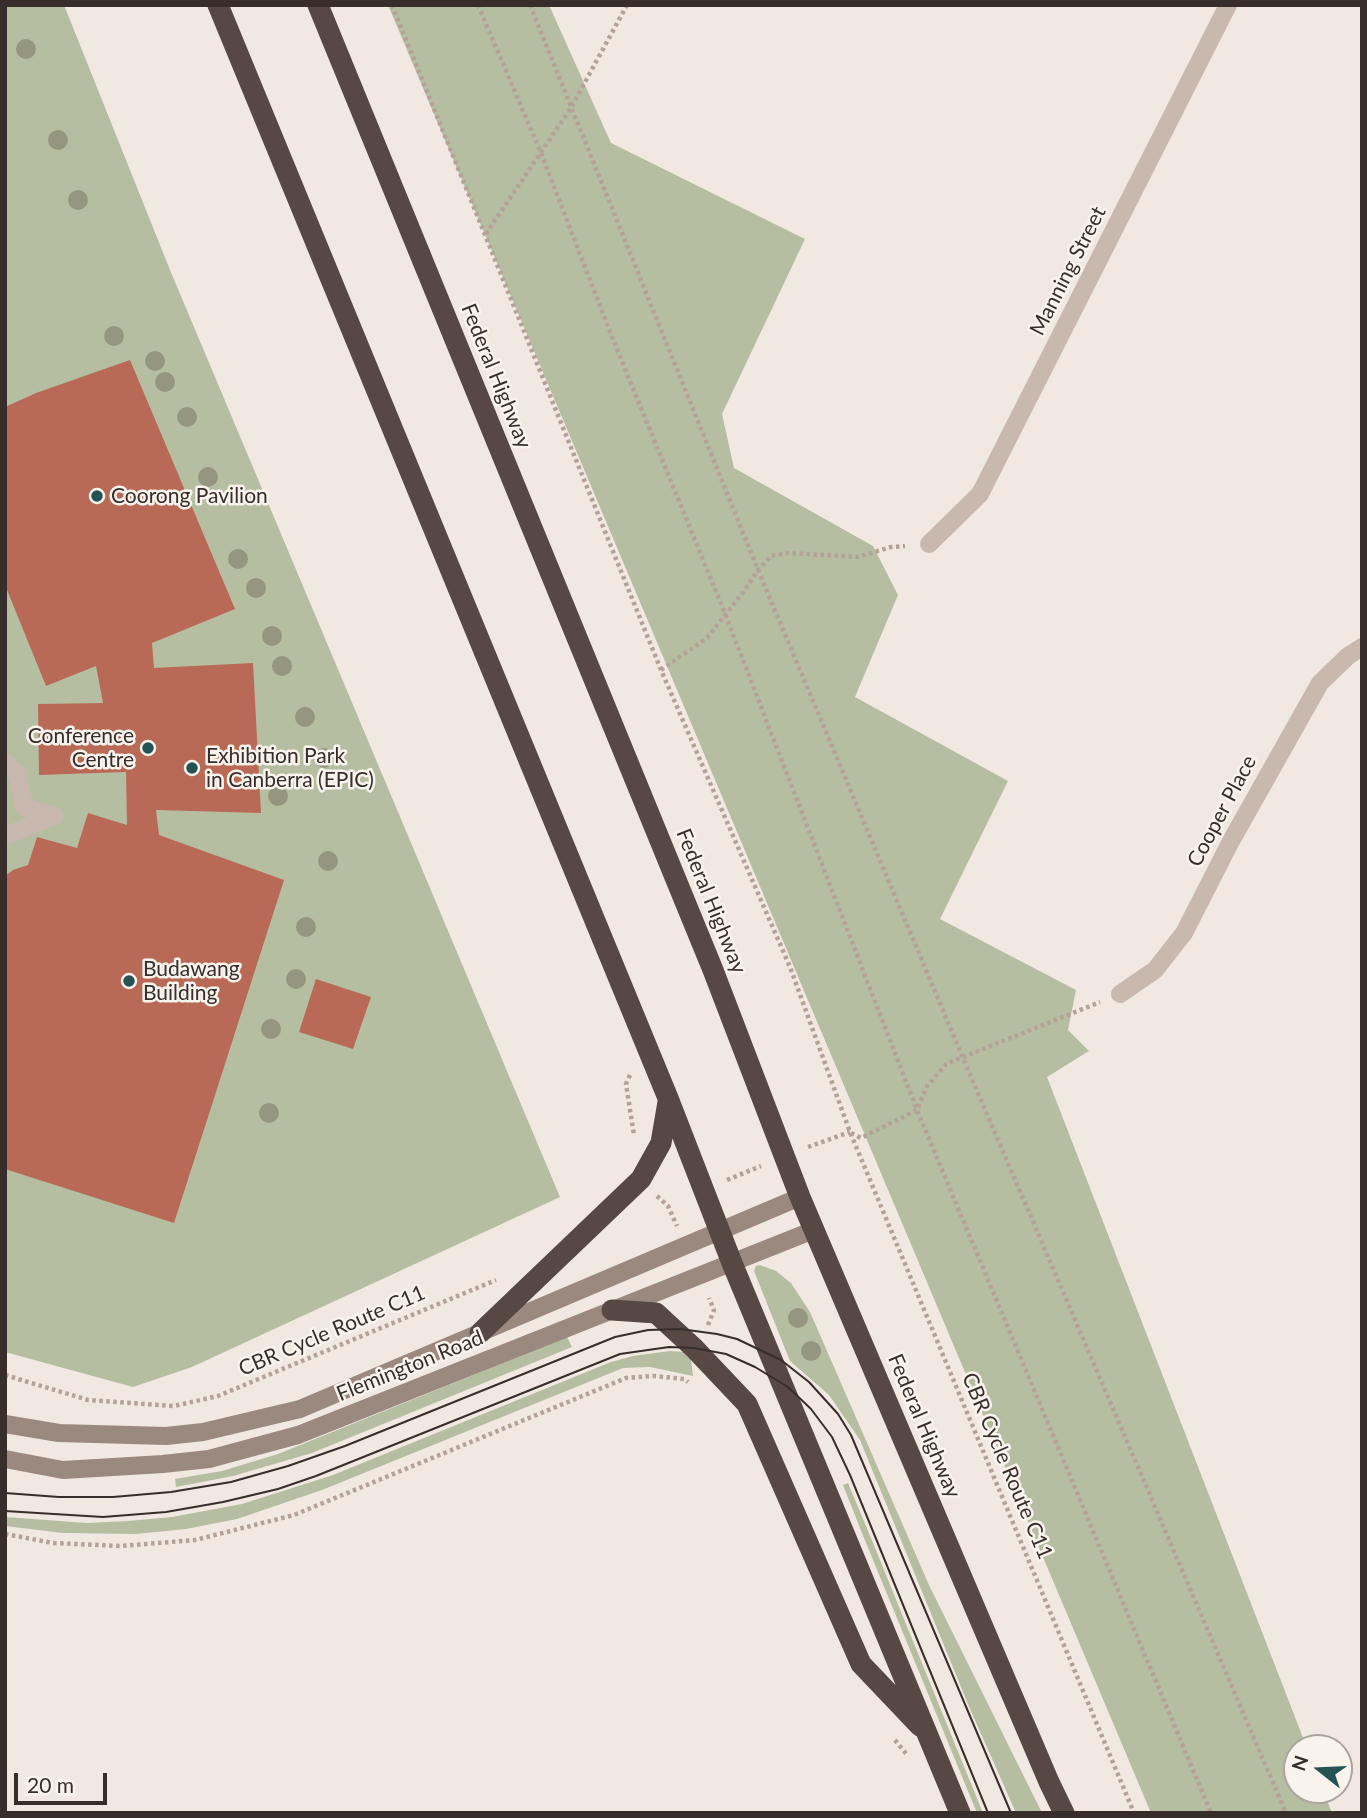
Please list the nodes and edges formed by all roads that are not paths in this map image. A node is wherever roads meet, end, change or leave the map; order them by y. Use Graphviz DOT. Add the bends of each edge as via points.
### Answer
graph roads {
  1 [pos="218,5"];
  2 [pos="318,5"];
  3 [pos="1228,5"];
  4 [pos="929,544"];
  5 [pos="1362,647"];
  6 [pos="5,762"];
  7 [pos="5,836"];
  8 [pos="1120,994"];
  9 [pos="668,1098"];
  10 [pos="800,1197"];
  11 [pos="814,1230"];
  12 [pos="720,1231"];
  13 [pos="732,1262"];
  14 [pos="612,1310"];
  15 [pos="480,1333"];
  16 [pos="5,1424"];
  17 [pos="5,1459"];
  18 [pos="928,1735"];
  19 [pos="960,1813"];
  20 [pos="1064,1813"];
  1 -- 9 [label="highway"];
  2 -- 10 [label="highway, Federal Highway" via="713,970"];
  3 -- 4 [label="street, Manning Street" via="980,494"];
  5 -- 8 [label="street, Cooper Place" via="1321,683 1184,933 1155,970"];
  6 -- 7 [label="street" via="17,773 24,807 55,816"];
  9 -- 12 [label="highway"];
  9 -- 15 [label="highway" via="661,1143 641,1179"];
  10 -- 11 [label="highway, Federal Highway"];
  10 -- 12 [label="main road, Flemington Road"];
  11 -- 13 [label="main road, Flemington Road"];
  11 -- 20 [label="highway, Federal Highway"];
  12 -- 13 [label="highway"];
  12 -- 15 [label="main road, Flemington Road"];
  13 -- 14 [label="main road, Flemington Road"];
  13 -- 18 [label="highway"];
  14 -- 17 [label="main road, Flemington Road" via="298,1435 209,1459 63,1470"];
  14 -- 18 [label="highway" via="656,1313 747,1404 861,1664"];
  15 -- 16 [label="main road, Flemington Road" via="300,1409 203,1432 166,1436 59,1433"];
  18 -- 19 [label="highway"];
}
